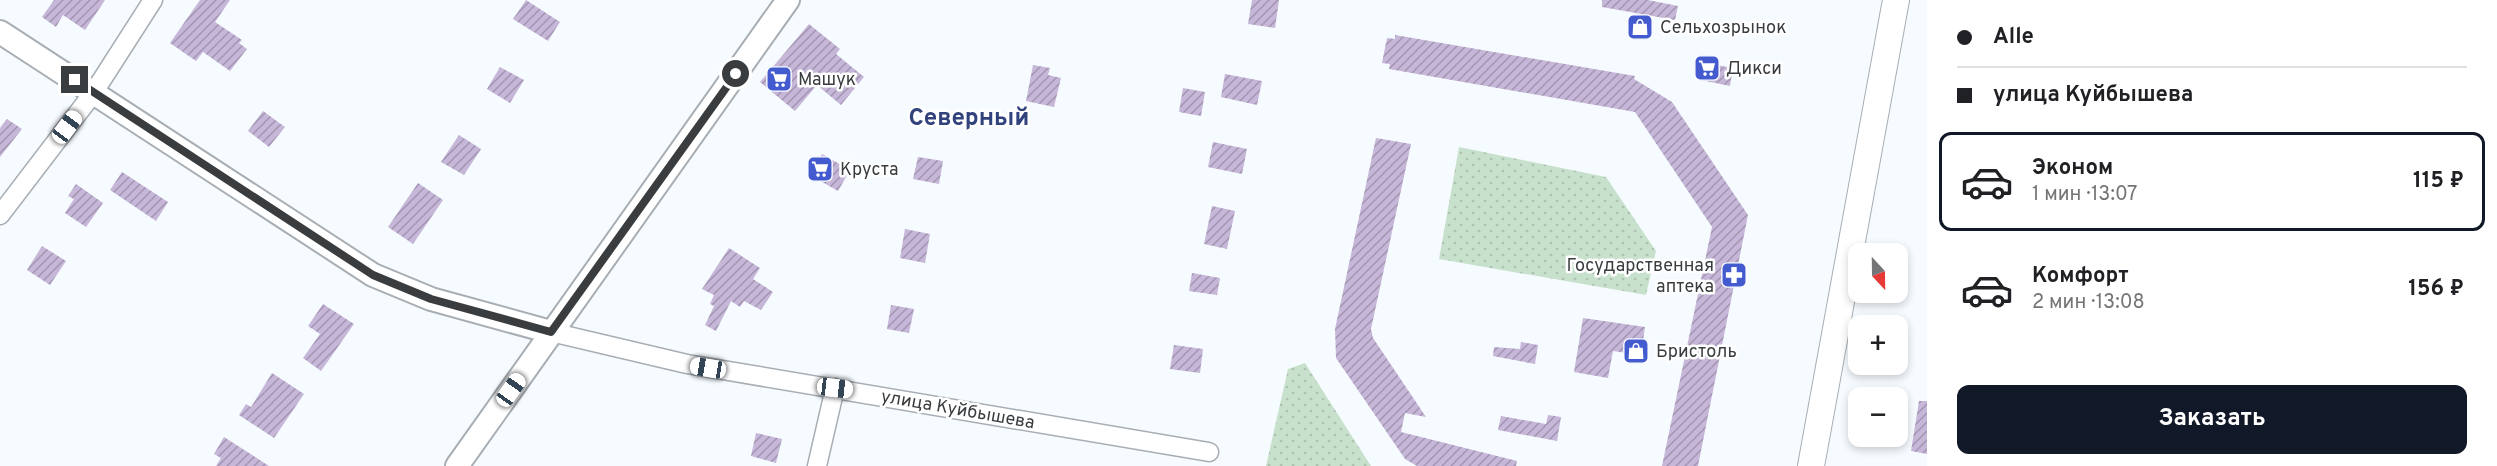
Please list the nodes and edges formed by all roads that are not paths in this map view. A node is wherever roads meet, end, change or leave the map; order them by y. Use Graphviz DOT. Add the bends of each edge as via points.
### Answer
graph roads {
  1 [pos="153,0"];
  2 [pos="788,0"];
  3 [pos="1896,0"];
  4 [pos="0,32"];
  5 [pos="94,92"];
  6 [pos="0,215"];
  7 [pos="551,332"];
  8 [pos="835,388"];
  9 [pos="1209,452"];
  10 [pos="456,466"];
  11 [pos="817,466"];
  12 [pos="1811,466"];
  1 -- 5 [label="street"];
  2 -- 7 [label="street"];
  3 -- 12 [label="main road"];
  4 -- 5 [label="street, улица Куйбышева"];
  5 -- 6 [label="street"];
  5 -- 7 [label="street, улица Куйбышева" via="373,275 431,299"];
  7 -- 8 [label="street, улица Куйбышева" via="687,364"];
  7 -- 10 [label="street"];
  8 -- 9 [label="street, улица Куйбышева"];
  8 -- 11 [label="street"];
}
